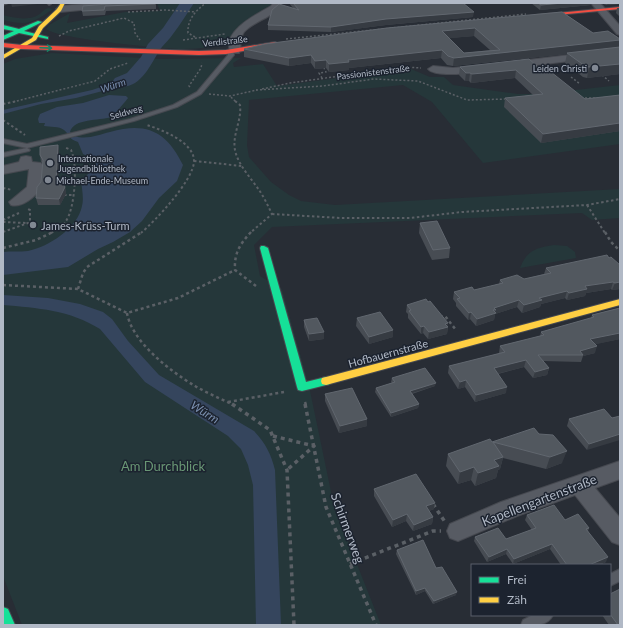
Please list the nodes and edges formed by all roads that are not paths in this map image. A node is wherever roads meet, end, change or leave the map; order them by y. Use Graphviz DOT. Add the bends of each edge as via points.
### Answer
graph roads {
  1 [pos="277,3"];
  2 [pos="62,6"];
  3 [pos="598,6"];
  4 [pos="124,7"];
  5 [pos="620,8"];
  6 [pos="530,15"];
  7 [pos="48,19"];
  8 [pos="3,27"];
  9 [pos="17,31"];
  10 [pos="620,32"];
  11 [pos="37,36"];
  12 [pos="3,38"];
  13 [pos="283,41"];
  14 [pos="3,44"];
  15 [pos="22,47"];
  16 [pos="119,50"];
  17 [pos="233,51"];
  18 [pos="620,52"];
  19 [pos="3,57"];
  20 [pos="433,69"];
  21 [pos="3,141"];
  22 [pos="3,155"];
  23 [pos="26,158"];
  24 [pos="3,170"];
  25 [pos="25,201"];
  26 [pos="264,248"];
  27 [pos="620,302"];
  28 [pos="620,470"];
  29 [pos="579,484"];
  30 [pos="454,531"];
  31 [pos="620,534"];
  32 [pos="620,575"];
  33 [pos="611,580"];
  34 [pos="3,613"];
  35 [pos="544,616"];
  36 [pos="8,625"];
  37 [pos="528,625"];
  1 -- 17 [label="street" via="275,8 238,33"];
  2 -- 4 [label="street"];
  2 -- 7 [label="main road"];
  3 -- 5 [label="main road"];
  3 -- 6 [label="main road"];
  3 -- 10 [label="street"];
  7 -- 9 [label="main road"];
  7 -- 11 [label="main road" via="39,28"];
  8 -- 9 [label="main road, Verdistraße"];
  9 -- 11 [label="main road, Verdistraße"];
  9 -- 12 [label="main road"];
  11 -- 15 [label="main road"];
  11 -- 16 [label="main road, Verdistraße"];
  13 -- 17 [label="main road, Verdistraße"];
  14 -- 15 [label="main road, Verdistraße"];
  15 -- 16 [label="main road, Verdistraße, one-way"];
  15 -- 19 [label="main road"];
  16 -- 17 [label="main road, Verdistraße" via="143,48 162,53 199,54"];
  17 -- 21 [label="lane, Seldweg" via="199,93 175,106 132,120 25,146"];
  18 -- 20 [label="street" via="453,71"];
  22 -- 23 [label="lane"];
  23 -- 24 [label="street"];
  23 -- 25 [label="street" via="36,166 34,188"];
  26 -- 27 [label="main road, Hofbauernstraße" via="302,387 364,373"];
  28 -- 29 [label="street, Kapellengartenstraße"];
  29 -- 30 [label="street, Kapellengartenstraße"];
  29 -- 31 [label="street"];
  32 -- 33 [label="lane"];
  34 -- 36 [label="main road"];
  35 -- 37 [label="lane"];
}
